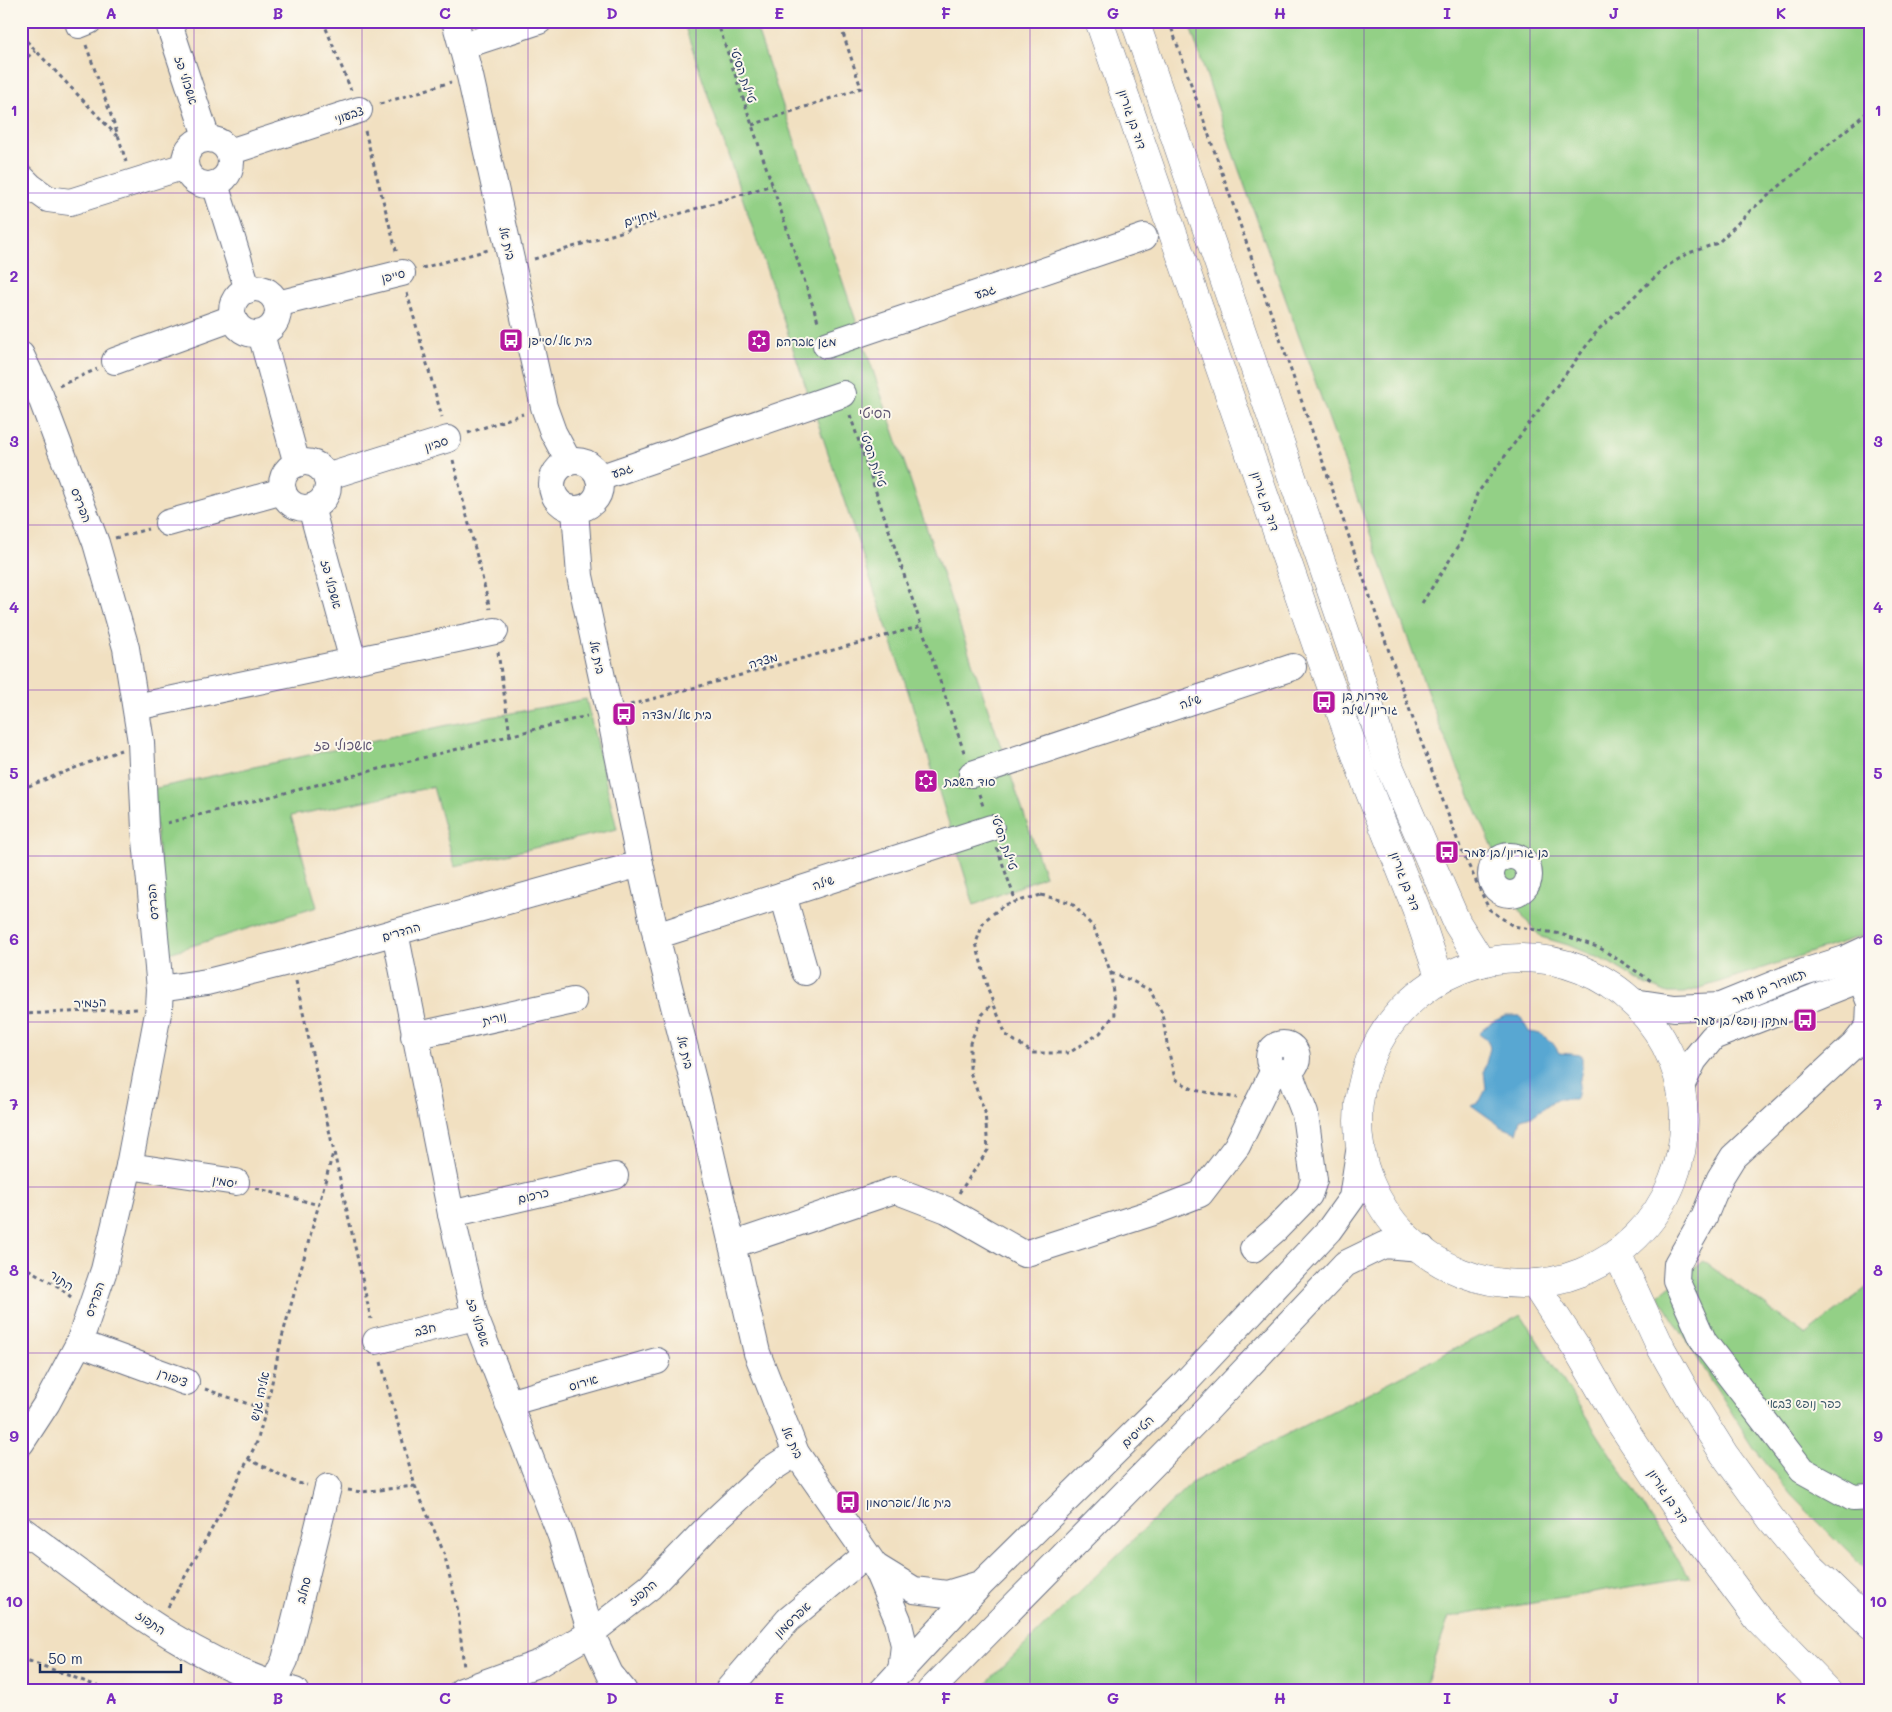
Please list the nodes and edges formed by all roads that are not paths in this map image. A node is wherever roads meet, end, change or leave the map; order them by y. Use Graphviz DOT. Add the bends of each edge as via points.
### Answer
graph roads {
  1 [pos="168,21"];
  2 [pos="455,21"];
  3 [pos="538,21"];
  4 [pos="1099,21"];
  5 [pos="1134,21"];
  6 [pos="463,46"];
  7 [pos="359,110"];
  8 [pos="207,139"];
  9 [pos="229,152"];
  10 [pos="185,166"];
  11 [pos="21,177"];
  12 [pos="215,184"];
  13 [pos="1144,237"];
  14 [pos="402,273"];
  15 [pos="248,290"];
  16 [pos="277,304"];
  17 [pos="233,318"];
  18 [pos="261,334"];
  19 [pos="826,345"];
  20 [pos="21,355"];
  21 [pos="116,361"];
  22 [pos="843,394"];
  23 [pos="448,439"];
  24 [pos="569,462"];
  25 [pos="297,464"];
  26 [pos="326,477"];
  27 [pos="599,478"];
  28 [pos="283,491"];
  29 [pos="311,507"];
  30 [pos="575,510"];
  31 [pos="168,523"];
  32 [pos="495,631"];
  33 [pos="353,660"];
  34 [pos="1293,667"];
  35 [pos="136,707"];
  36 [pos="972,774"];
  37 [pos="991,828"];
  38 [pos="640,864"];
  39 [pos="783,895"];
  40 [pos="395,932"];
  41 [pos="656,936"];
  42 [pos="1871,947"];
  43 [pos="1482,963"];
  44 [pos="805,972"];
  45 [pos="1866,977"];
  46 [pos="1440,979"];
  47 [pos="160,999"];
  48 [pos="573,1001"];
  49 [pos="1634,1002"];
  50 [pos="414,1036"];
  51 [pos="1681,1086"];
  52 [pos="1359,1152"];
  53 [pos="130,1166"];
  54 [pos="615,1176"];
  55 [pos="236,1182"];
  56 [pos="451,1214"];
  57 [pos="1276,1228"];
  58 [pos="732,1245"];
  59 [pos="1422,1248"];
  60 [pos="1253,1249"];
  61 [pos="1617,1253"];
  62 [pos="1303,1258"];
  63 [pos="1534,1283"];
  64 [pos="475,1317"];
  65 [pos="376,1341"];
  66 [pos="79,1344"];
  67 [pos="657,1361"];
  68 [pos="186,1382"];
  69 [pos="508,1403"];
  70 [pos="21,1443"];
  71 [pos="796,1452"];
  72 [pos="328,1488"];
  73 [pos="1871,1497"];
  74 [pos="21,1529"];
  75 [pos="870,1560"];
  76 [pos="982,1583"];
  77 [pos="1871,1625"];
  78 [pos="591,1633"];
  79 [pos="901,1671"];
  80 [pos="280,1689"];
  81 [pos="462,1691"];
  82 [pos="624,1691"];
  83 [pos="727,1691"];
  84 [pos="882,1691"];
  85 [pos="930,1691"];
  86 [pos="1828,1691"];
  1 -- 8 [label="street, אשכולי פז"];
  2 -- 6 [label="street, בית אל"];
  3 -- 6 [label="street"];
  4 -- 46 [label="main road, דוד בן גוריון" via="1322,661"];
  5 -- 43 [label="main road" via="1387,760 1457,923"];
  6 -- 24 [label="street, בית אל" via="544,407"];
  7 -- 9 [label="street, צבעוני"];
  8 -- 9 [label="street" via="220,142"];
  8 -- 10 [label="street" via="199,141 188,151"];
  9 -- 12 [label="street" via="230,168 222,181"];
  10 -- 11 [label="street" via="70,202 48,199"];
  10 -- 12 [label="street" via="196,182 208,186"];
  12 -- 15 [label="street"];
  13 -- 19 [label="street, גבע"];
  14 -- 16 [label="street, סייפן"];
  15 -- 16 [label="street" via="262,290"];
  15 -- 17 [label="street" via="236,298"];
  16 -- 18 [label="street" via="277,319 268,331"];
  17 -- 18 [label="street" via="241,330"];
  17 -- 21 [label="street"];
  18 -- 25 [label="street"];
  20 -- 35 [label="street, הפרדס" via="40,395 96,543 126,648"];
  22 -- 27 [label="street, גבע"];
  23 -- 26 [label="street, סביון"];
  24 -- 27 [label="street" via="590,466"];
  24 -- 30 [label="street" via="556,472 552,489 560,503"];
  25 -- 26 [label="street" via="311,463"];
  25 -- 28 [label="street" via="283,478"];
  26 -- 29 [label="street" via="327,492 318,504"];
  27 -- 30 [label="street" via="601,486 596,500 590,506"];
  28 -- 29 [label="street" via="290,503 297,507"];
  28 -- 31 [label="street"];
  29 -- 33 [label="street, אשכולי פז"];
  30 -- 38 [label="street, בית אל" via="580,576"];
  32 -- 33 [label="street"];
  33 -- 35 [label="street"];
  34 -- 36 [label="street, שילה"];
  35 -- 47 [label="street, הפרדס"];
  37 -- 39 [label="street, שילה"];
  38 -- 40 [label="street, ההדרים"];
  38 -- 41 [label="street, בית אל"];
  39 -- 41 [label="street, שילה"];
  39 -- 44 [label="street"];
  40 -- 47 [label="street, ההדרים" via="207,982"];
  40 -- 50 [label="street, אשכולי פז"];
  41 -- 58 [label="street, בית אל"];
  42 -- 49 [label="street, תאודור בן עמר" via="1720,1006 1674,1008"];
  43 -- 46 [label="main road"];
  43 -- 49 [label="main road" via="1514,958 1548,960 1609,983"];
  45 -- 51 [label="street" via="1713,1036 1694,1060"];
  45 -- 73 [label="street" via="1870,1003 1868,1026 1854,1045 1733,1157 1677,1264 1676,1280 1704,1342 1802,1470 1853,1498"];
  46 -- 52 [label="main road" via="1401,1010 1382,1035 1368,1063 1360,1093"];
  47 -- 53 [label="street, הפרדס"];
  48 -- 50 [label="street, נורית"];
  49 -- 51 [label="main road" via="1672,1057"];
  50 -- 56 [label="street, אשכולי פז"];
  51 -- 61 [label="main road" via="1685,1117 1674,1178 1660,1207 1641,1232"];
  52 -- 59 [label="main road" via="1370,1188 1388,1215"];
  52 -- 62 [label="street, הטייסים" via="1352,1198"];
  53 -- 55 [label="street, יסמין"];
  53 -- 66 [label="street, הפרדס" via="104,1270"];
  54 -- 56 [label="street, כרכום"];
  56 -- 64 [label="street, אשכולי פז"];
  57 -- 58 [label="street" via="1308,1195 1314,1180 1304,1114 1281,1071 1260,1101 1237,1146 1200,1194 1024,1254 947,1210 895,1190"];
  57 -- 60 [label="street"];
  57 -- 62 [label="street"];
  58 -- 71 [label="street, בית אל" via="757,1353"];
  59 -- 63 [label="main road" via="1461,1272 1494,1281"];
  59 -- 85 [label="street" via="1384,1245 1345,1264 1206,1411"];
  61 -- 63 [label="main road" via="1589,1269"];
  61 -- 77 [label="main road" via="1660,1348 1724,1454 1808,1564"];
  62 -- 76 [label="street, הטייסים" via="1183,1385"];
  63 -- 86 [label="main road, דוד בן גוריון" via="1686,1522 1758,1619"];
  64 -- 65 [label="street, חצב"];
  64 -- 69 [label="street, אשכולי פז"];
  66 -- 68 [label="street, ציפורן"];
  66 -- 70 [label="street, הפרדס"];
  67 -- 69 [label="street, אירוס"];
  69 -- 78 [label="street, אשכולי פז" via="561,1536"];
  71 -- 75 [label="street, בית אל"];
  71 -- 78 [label="street, התפוז" via="768,1471 650,1587"];
  72 -- 80 [label="street, סחלב"];
  74 -- 80 [label="street, התפוז" via="156,1627 210,1658"];
  75 -- 76 [label="street, בית אל" via="914,1590 947,1594"];
  75 -- 79 [label="street, בית אל" via="898,1620 904,1645"];
  75 -- 83 [label="street, אפרסמון" via="788,1620"];
  76 -- 79 [label="street, הטייסים"];
  78 -- 81 [label="street, התפוז" via="540,1663"];
  78 -- 82 [label="street, אשכולי פז" via="610,1674"];
  79 -- 84 [label="street, הטייסים"];
}
